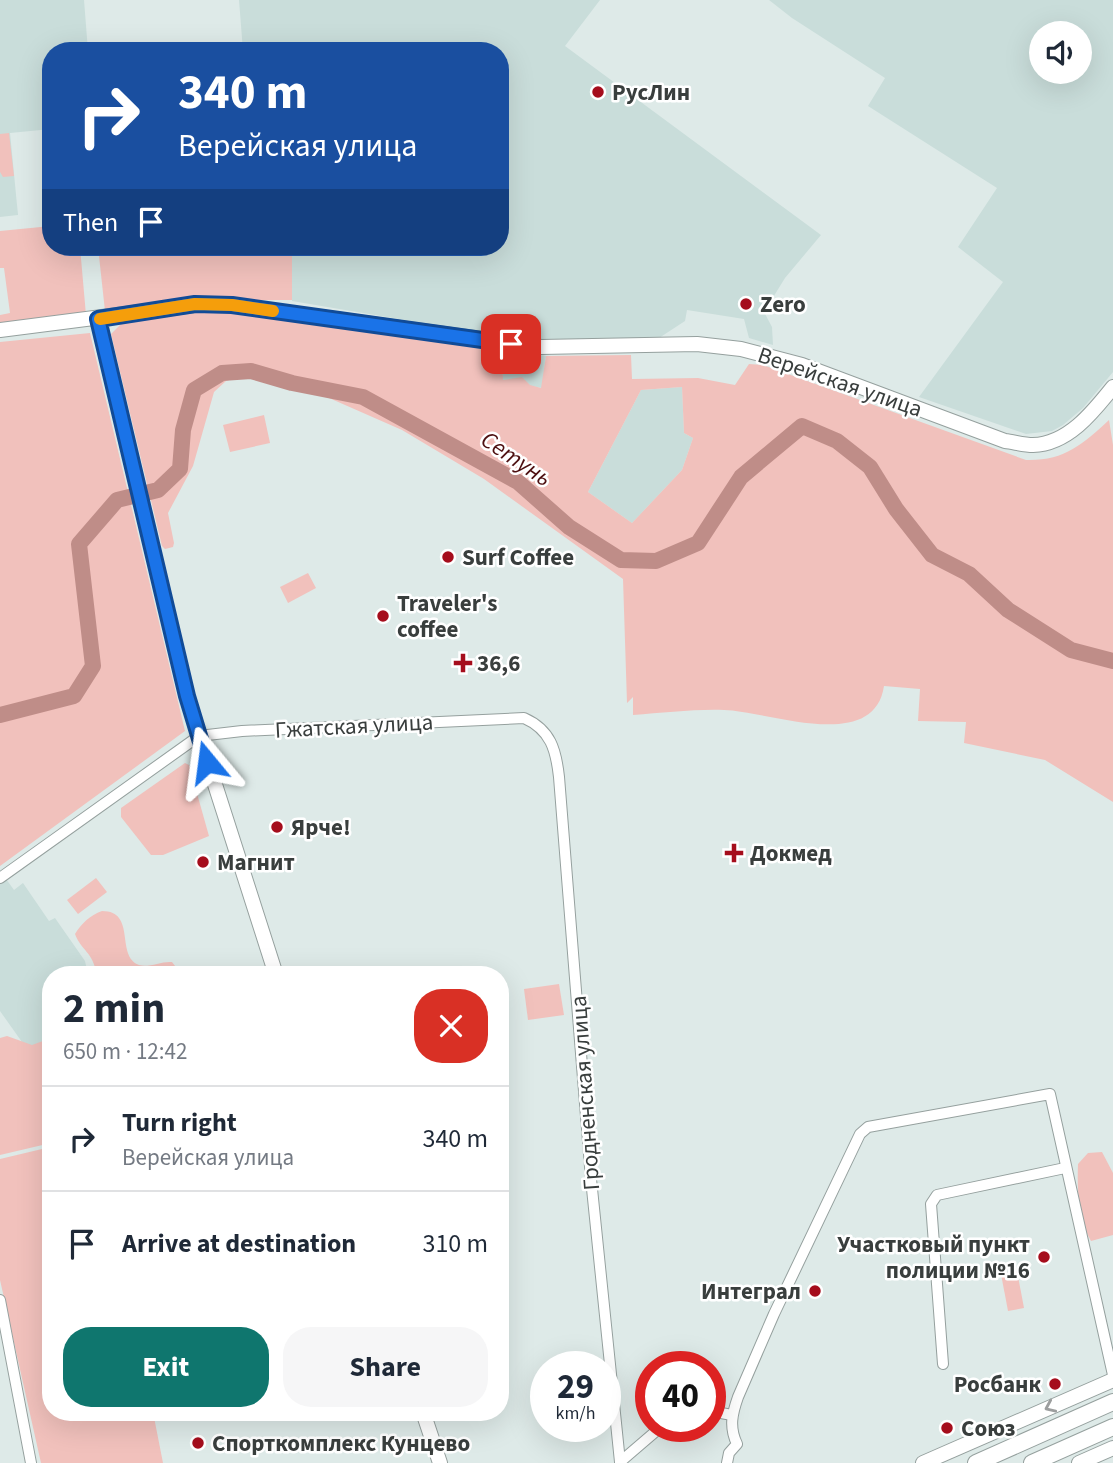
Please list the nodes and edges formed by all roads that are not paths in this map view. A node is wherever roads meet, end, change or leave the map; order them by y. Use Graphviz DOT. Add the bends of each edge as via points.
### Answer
graph roads {
  1 [pos="98,319"];
  2 [pos="0,330"];
  3 [pos="1113,387"];
  4 [pos="541,728"];
  5 [pos="199,736"];
  6 [pos="0,878"];
  7 [pos="272,966"];
  8 [pos="1065,1168"];
  9 [pos="0,1300"];
  10 [pos="943,1364"];
  11 [pos="1113,1378"];
  12 [pos="1113,1402"];
  13 [pos="726,1414"];
  14 [pos="732,1415"];
  15 [pos="425,1421"];
  16 [pos="1113,1427"];
  17 [pos="644,1442"];
  18 [pos="1113,1448"];
  19 [pos="31,1463"];
  20 [pos="440,1463"];
  21 [pos="620,1463"];
  22 [pos="727,1463"];
  23 [pos="924,1463"];
  24 [pos="976,1463"];
  25 [pos="1032,1463"];
  26 [pos="1079,1463"];
  1 -- 2 [label="street, Верейская улица"];
  1 -- 3 [label="street, Верейская улица" via="195,304 232,305 541,347 697,344 741,349 802,365 1005,441 1035,445 1063,437"];
  1 -- 5 [label="street"];
  4 -- 5 [label="street, Гжатская улица" via="524,718"];
  4 -- 21 [label="street, Гродненская улица" via="552,743 558,769 591,1179"];
  5 -- 6 [label="street, Гжатская улица"];
  5 -- 7 [label="street"];
  8 -- 10 [label="street" via="937,1195 931,1204"];
  8 -- 11 [label="street"];
  8 -- 14 [label="street" via="1050,1094 867,1127 774,1314"];
  9 -- 19 [label="street"];
  11 -- 23 [label="street, one-way"];
  12 -- 24 [label="main road"];
  13 -- 14 [label="street"];
  14 -- 22 [label="street" via="737,1444"];
  15 -- 20 [label="street"];
  16 -- 25 [label="main road"];
  17 -- 21 [label="street, Гродненская улица"];
  18 -- 26 [label="street"];
}
